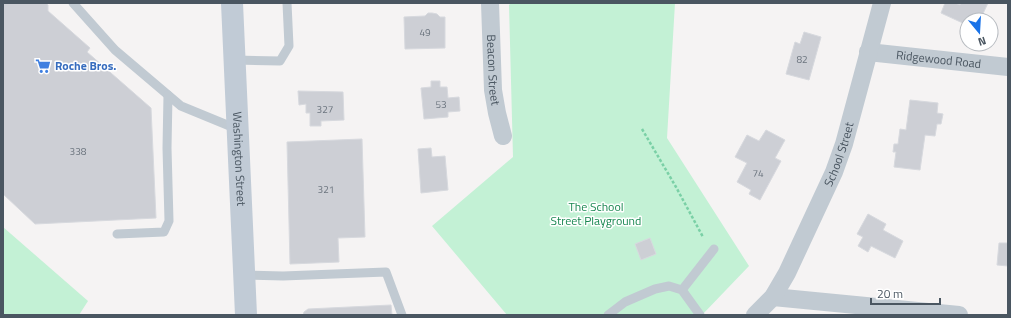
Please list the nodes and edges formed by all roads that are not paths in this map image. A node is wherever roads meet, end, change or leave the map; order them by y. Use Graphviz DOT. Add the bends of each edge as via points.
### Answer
graph roads {
  1 [pos="73,3"];
  2 [pos="232,3"];
  3 [pos="286,3"];
  4 [pos="490,3"];
  5 [pos="882,3"];
  6 [pos="868,52"];
  7 [pos="234,60"];
  8 [pos="1008,67"];
  9 [pos="168,95"];
  10 [pos="237,129"];
  11 [pos="503,136"];
  12 [pos="117,234"];
  13 [pos="714,250"];
  14 [pos="244,275"];
  15 [pos="682,290"];
  16 [pos="773,297"];
  17 [pos="246,315"];
  18 [pos="402,315"];
  19 [pos="608,315"];
  20 [pos="700,315"];
  21 [pos="755,315"];
  22 [pos="959,315"];
  1 -- 9 [label="lane" via="115,50"];
  2 -- 7 [label="main road, Washington Street"];
  3 -- 7 [label="lane" via="289,46 280,60"];
  4 -- 11 [label="street, Beacon Street" via="493,90"];
  5 -- 6 [label="street, School Street"];
  6 -- 8 [label="street, Ridgewood Road"];
  6 -- 16 [label="street, School Street" via="834,172 787,273"];
  7 -- 10 [label="main road, Washington Street"];
  9 -- 10 [label="lane" via="181,106"];
  9 -- 12 [label="lane" via="169,221 164,232"];
  10 -- 14 [label="main road, Washington Street"];
  13 -- 15 [label="lane"];
  14 -- 17 [label="main road, Washington Street"];
  14 -- 18 [label="lane" via="386,272"];
  15 -- 19 [label="lane" via="669,286 655,289 625,302"];
  15 -- 20 [label="lane"];
  16 -- 21 [label="street, School Street"];
  16 -- 22 [label="street"];
}
